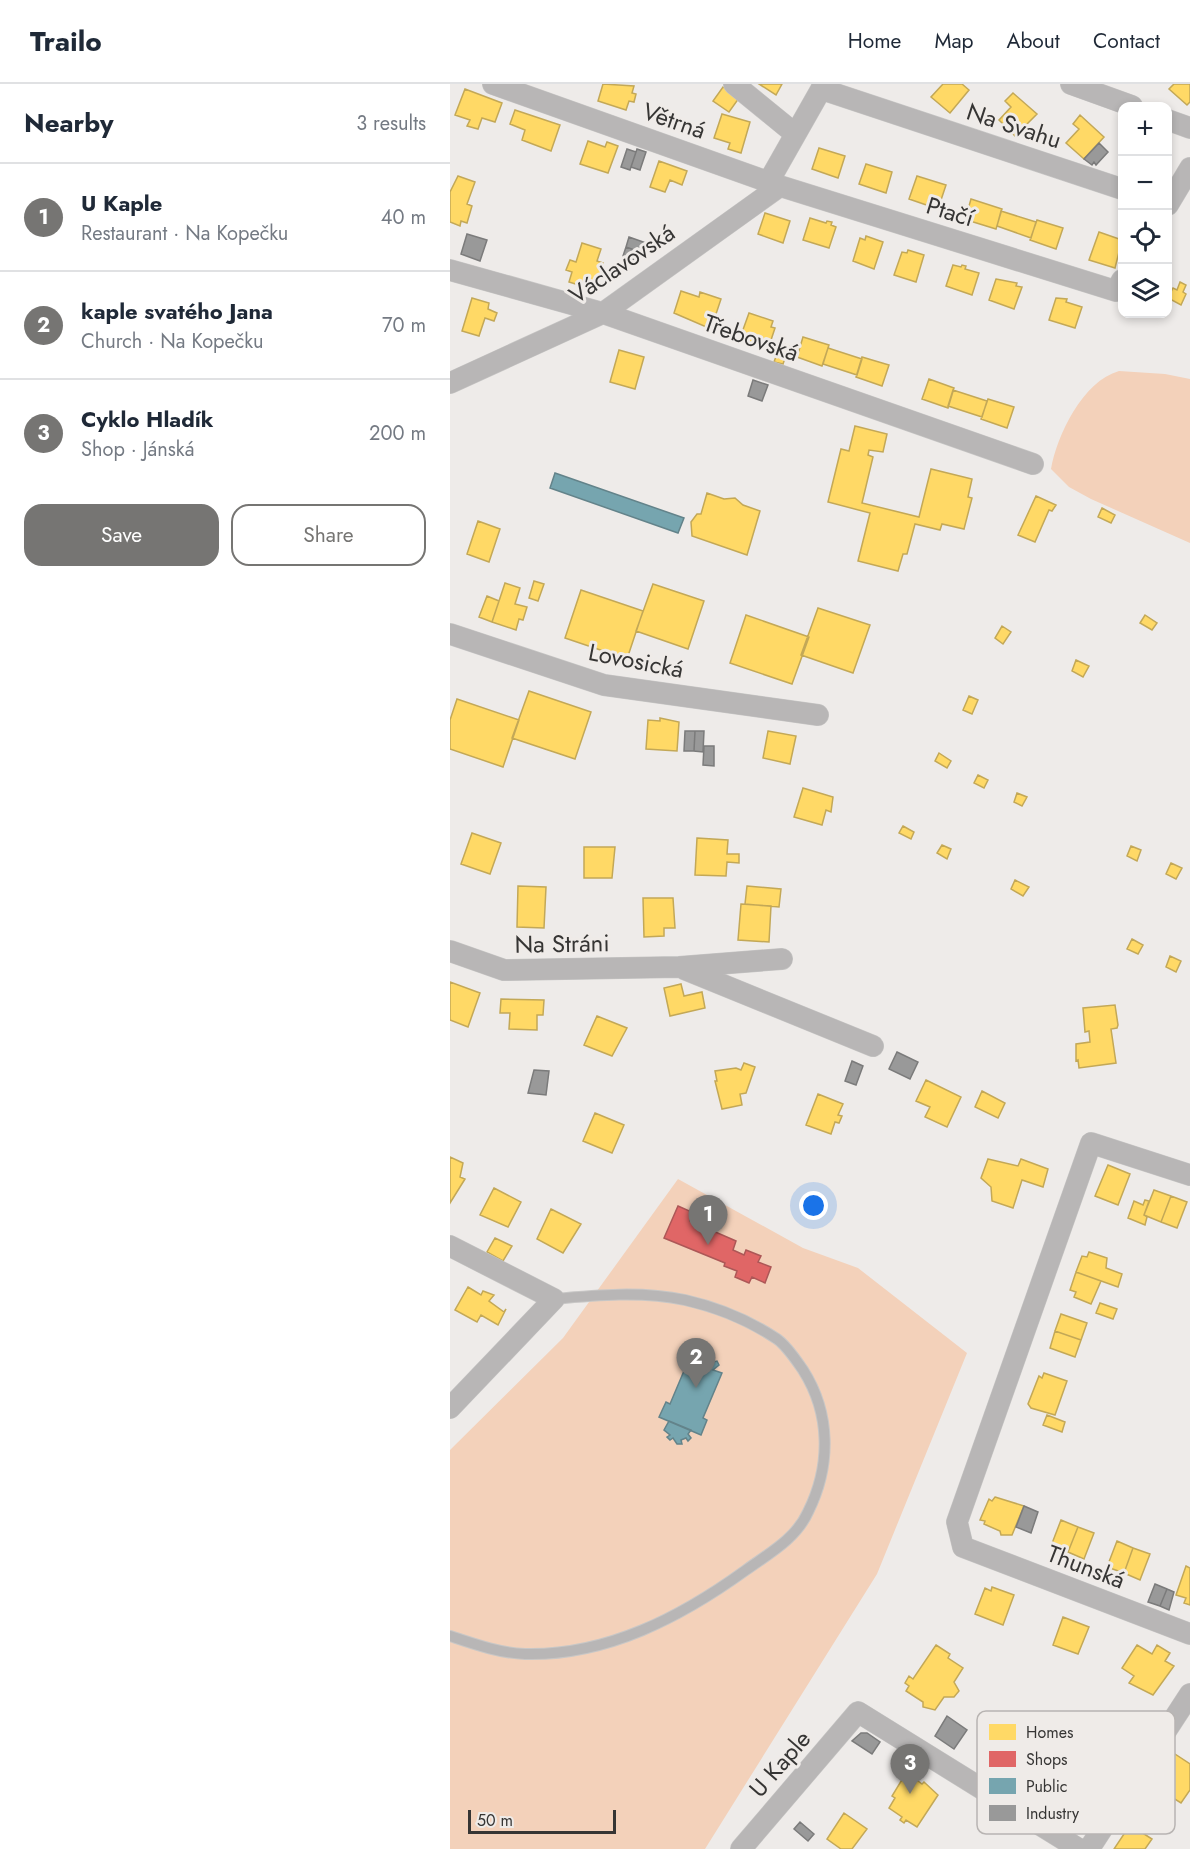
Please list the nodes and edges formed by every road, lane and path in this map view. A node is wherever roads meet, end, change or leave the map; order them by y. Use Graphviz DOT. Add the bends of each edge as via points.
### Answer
graph roads {
  1 [pos="493,84"];
  2 [pos="734,84"];
  3 [pos="1071,84"];
  4 [pos="822,86"];
  5 [pos="1121,102"];
  6 [pos="1172,122"];
  7 [pos="1190,128"];
  8 [pos="794,133"];
  9 [pos="1190,168"];
  10 [pos="774,183"];
  11 [pos="1118,188"];
  12 [pos="1172,197"];
  13 [pos="450,270"];
  14 [pos="1118,285"];
  15 [pos="603,314"];
  16 [pos="450,383"];
  17 [pos="1033,464"];
  18 [pos="450,634"];
  19 [pos="818,715"];
  20 [pos="450,951"];
  21 [pos="782,959"];
  22 [pos="679,967"];
  23 [pos="873,1046"];
  24 [pos="1190,1175"];
  25 [pos="450,1246"];
  26 [pos="554,1299"];
  27 [pos="450,1408"];
  28 [pos="1190,1634"];
  29 [pos="450,1636"];
  30 [pos="1190,1694"];
  31 [pos="1175,1717"];
  32 [pos="977,1786"];
  33 [pos="1055,1834"];
  34 [pos="1099,1834"];
  35 [pos="741,1849"];
  36 [pos="1079,1849"];
  37 [pos="1089,1849"];
  1 -- 10 [label="street, Větrná"];
  2 -- 8 [label="street"];
  3 -- 5 [label="street"];
  4 -- 8 [label="street, Václavovská"];
  4 -- 11 [label="street, Na Svahu"];
  6 -- 7 [label="street"];
  8 -- 10 [label="street, Václavovská"];
  9 -- 12 [label="street"];
  10 -- 14 [label="street, Ptačí"];
  10 -- 15 [label="street, Václavovská"];
  13 -- 15 [label="street, Třebovská"];
  15 -- 16 [label="street, Václavovská"];
  15 -- 17 [label="street, Třebovská"];
  18 -- 19 [label="street, Lovosická" via="604,685"];
  20 -- 22 [label="street, Na Stráni" via="504,970"];
  21 -- 22 [label="street, Na Stráni"];
  22 -- 23 [label="street, Na Stráni"];
  24 -- 28 [label="street, Thunská" via="1091,1143 957,1522 963,1547"];
  25 -- 26 [label="street"];
  26 -- 27 [label="street"];
  26 -- 29 [label="lane" via="616,1294 685,1300 735,1317 778,1340 796,1360 819,1400 824,1418 820,1481 808,1514 789,1539 677,1615 621,1640 580,1650 525,1654 492,1650"];
  30 -- 31 [label="street"];
  32 -- 35 [label="street, U Kaple" via="858,1712"];
  33 -- 36 [label="street, U Kaple"];
  34 -- 37 [label="street"];
}
